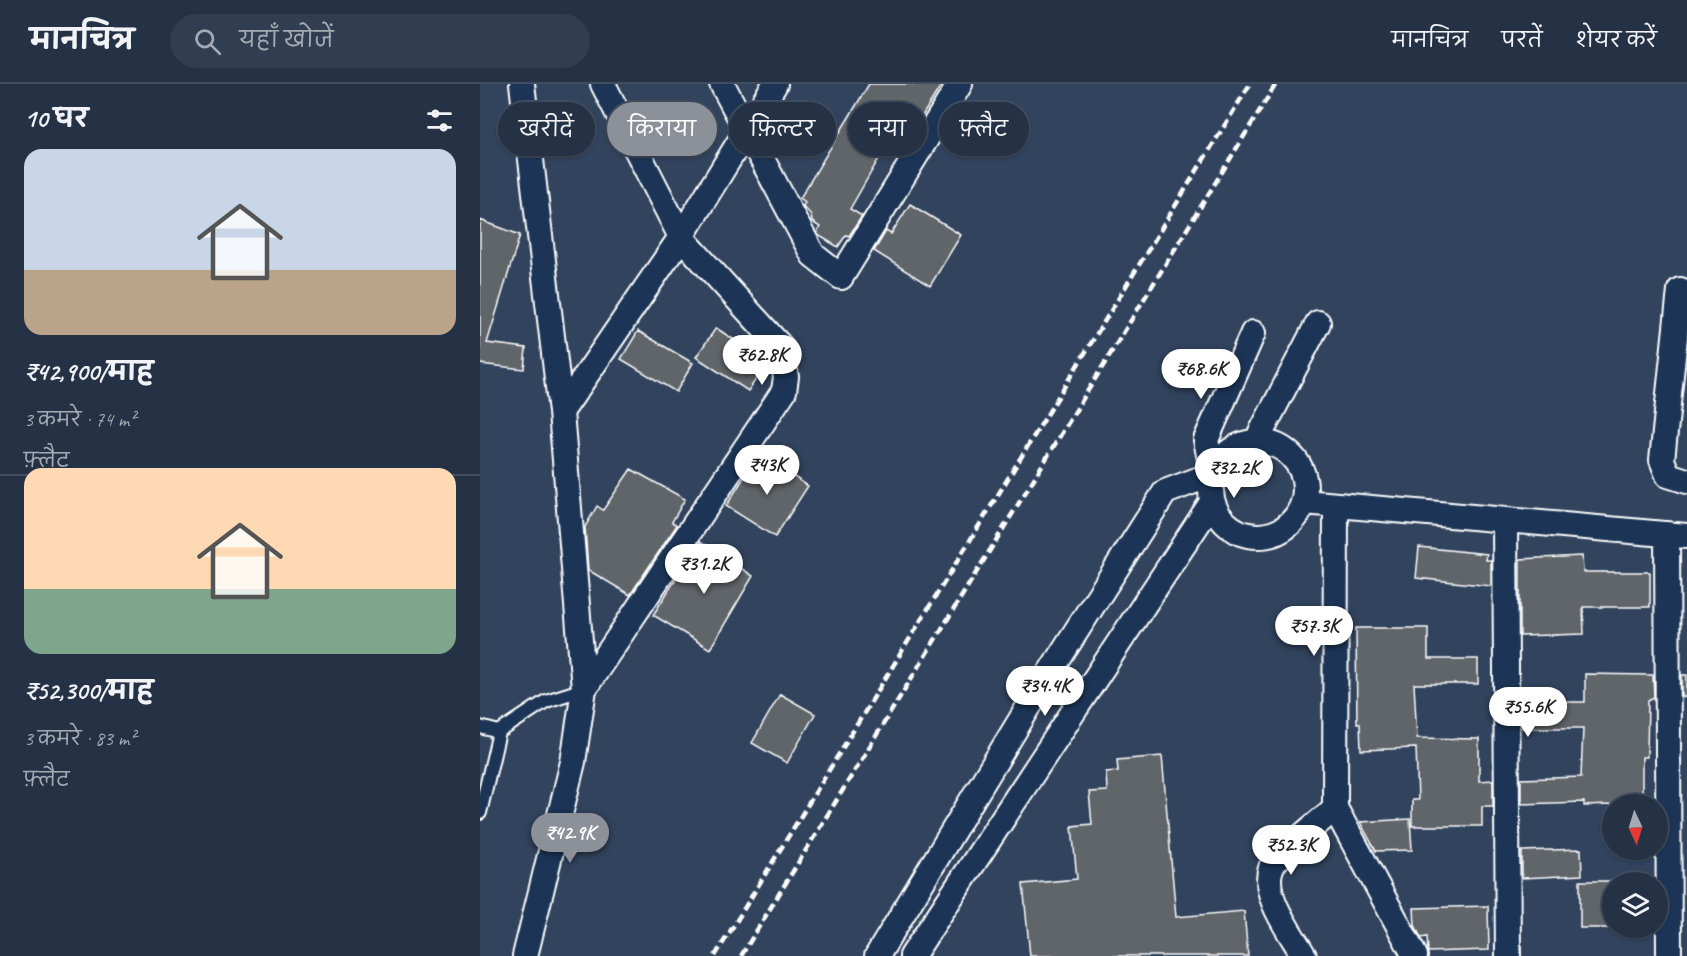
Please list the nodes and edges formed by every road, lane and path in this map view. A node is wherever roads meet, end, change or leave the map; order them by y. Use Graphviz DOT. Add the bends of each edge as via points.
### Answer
graph roads {
  1 [pos="522,84"];
  2 [pos="603,84"];
  3 [pos="722,84"];
  4 [pos="775,84"];
  5 [pos="960,84"];
  6 [pos="732,102"];
  7 [pos="764,102"];
  8 [pos="730,156"];
  9 [pos="761,156"];
  10 [pos="681,237"];
  11 [pos="1680,290"];
  12 [pos="1318,323"];
  13 [pos="1253,333"];
  14 [pos="561,412"];
  15 [pos="1256,442"];
  16 [pos="1213,474"];
  17 [pos="1687,481"];
  18 [pos="1212,502"];
  19 [pos="1304,502"];
  20 [pos="1336,506"];
  21 [pos="1505,521"];
  22 [pos="1677,535"];
  23 [pos="584,689"];
  24 [pos="480,727"];
  25 [pos="499,732"];
  26 [pos="1335,808"];
  27 [pos="480,813"];
  28 [pos="1678,901"];
  29 [pos="525,956"];
  30 [pos="877,956"];
  31 [pos="912,956"];
  32 [pos="1304,956"];
  33 [pos="1415,956"];
  34 [pos="1508,956"];
  35 [pos="1669,956"];
  1 -- 14 [label="street"];
  2 -- 10 [label="street"];
  3 -- 6 [label="street"];
  4 -- 7 [label="street"];
  5 -- 9 [label="street" via="841,277 813,255"];
  8 -- 10 [label="street"];
  10 -- 14 [label="street"];
  10 -- 23 [label="street" via="781,347 784,391"];
  11 -- 17 [label="street" via="1662,460 1668,475"];
  12 -- 15 [label="street"];
  13 -- 16 [label="street" via="1206,440"];
  14 -- 23 [label="street"];
  15 -- 16 [label="street" via="1229,451"];
  15 -- 19 [label="street" via="1270,444 1294,459 1302,471"];
  16 -- 18 [label="street"];
  16 -- 30 [label="street" via="1165,492 1038,690"];
  18 -- 19 [label="street" via="1228,525 1256,536 1286,527"];
  18 -- 31 [label="street"];
  19 -- 20 [label="street"];
  20 -- 21 [label="street"];
  20 -- 26 [label="street"];
  21 -- 22 [label="street"];
  21 -- 34 [label="street"];
  22 -- 28 [label="street"];
  23 -- 25 [label="lane" via="546,700"];
  23 -- 29 [label="street" via="573,762"];
  24 -- 25 [label="lane"];
  25 -- 27 [label="lane"];
  26 -- 32 [label="street" via="1272,866 1268,883"];
  26 -- 33 [label="street"];
  28 -- 35 [label="street"];
}
